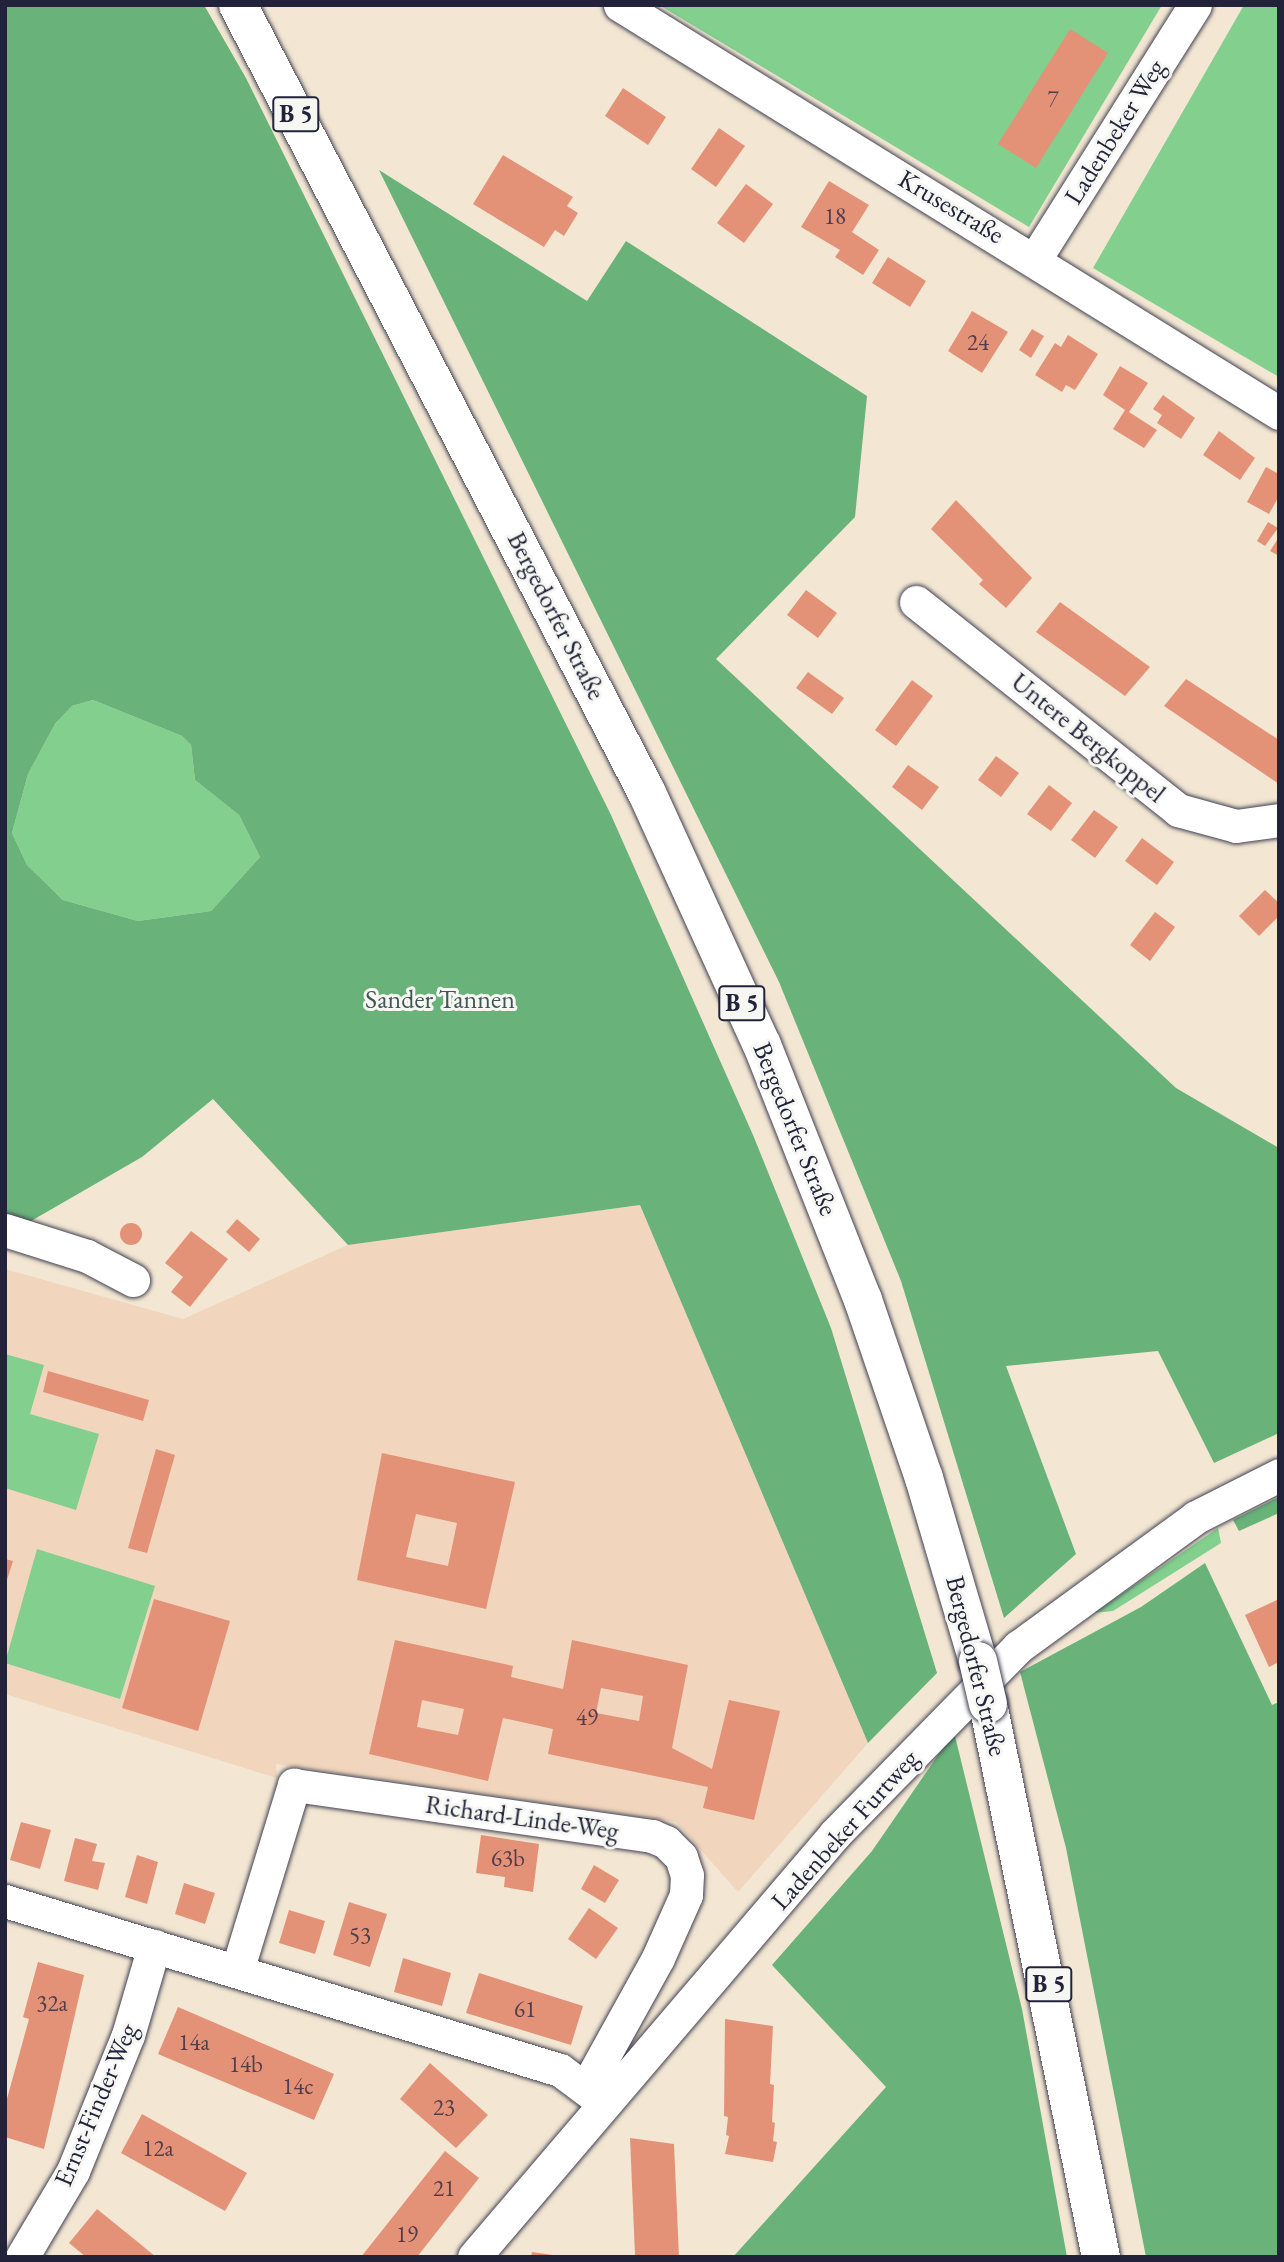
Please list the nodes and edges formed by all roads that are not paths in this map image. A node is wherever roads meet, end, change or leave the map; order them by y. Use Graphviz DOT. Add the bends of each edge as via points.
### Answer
graph roads {
  1 [pos="238,5"];
  2 [pos="620,5"];
  3 [pos="1195,5"];
  4 [pos="1035,259"];
  5 [pos="1279,413"];
  6 [pos="916,602"];
  7 [pos="1279,820"];
  8 [pos="5,1230"];
  9 [pos="133,1280"];
  10 [pos="1279,1475"];
  11 [pos="975,1690"];
  12 [pos="5,1901"];
  13 [pos="154,1946"];
  14 [pos="237,1971"];
  15 [pos="596,2095"];
  16 [pos="22,2257"];
  17 [pos="474,2257"];
  18 [pos="1101,2257"];
  1 -- 11 [label="main road, Bergedorfer Straße / B 5" via="646,792 762,1045 863,1300 924,1478"];
  2 -- 4 [label="street, Krusestraße"];
  3 -- 4 [label="street, Ladenbeker Weg"];
  4 -- 5 [label="street, Krusestraße"];
  6 -- 7 [label="street, Untere Bergkoppel" via="1178,810 1236,826"];
  8 -- 9 [label="street" via="87,1256"];
  10 -- 11 [label="street, Ladenbeker Furtweg" via="1196,1517 1121,1570 1018,1647"];
  11 -- 15 [label="street, Ladenbeker Furtweg" via="835,1834"];
  11 -- 18 [label="main road, Bergedorfer Straße / B 5"];
  12 -- 13 [label="street"];
  13 -- 14 [label="street"];
  13 -- 16 [label="street, Ernst-Finder-Weg" via="128,2035 73,2171"];
  14 -- 15 [label="street" via="560,2070"];
  14 -- 15 [label="street, Richard-Linde-Weg" via="294,1786 652,1836 681,1857 687,1875 686,1895"];
  15 -- 17 [label="street, Ladenbeker Furtweg"];
}
